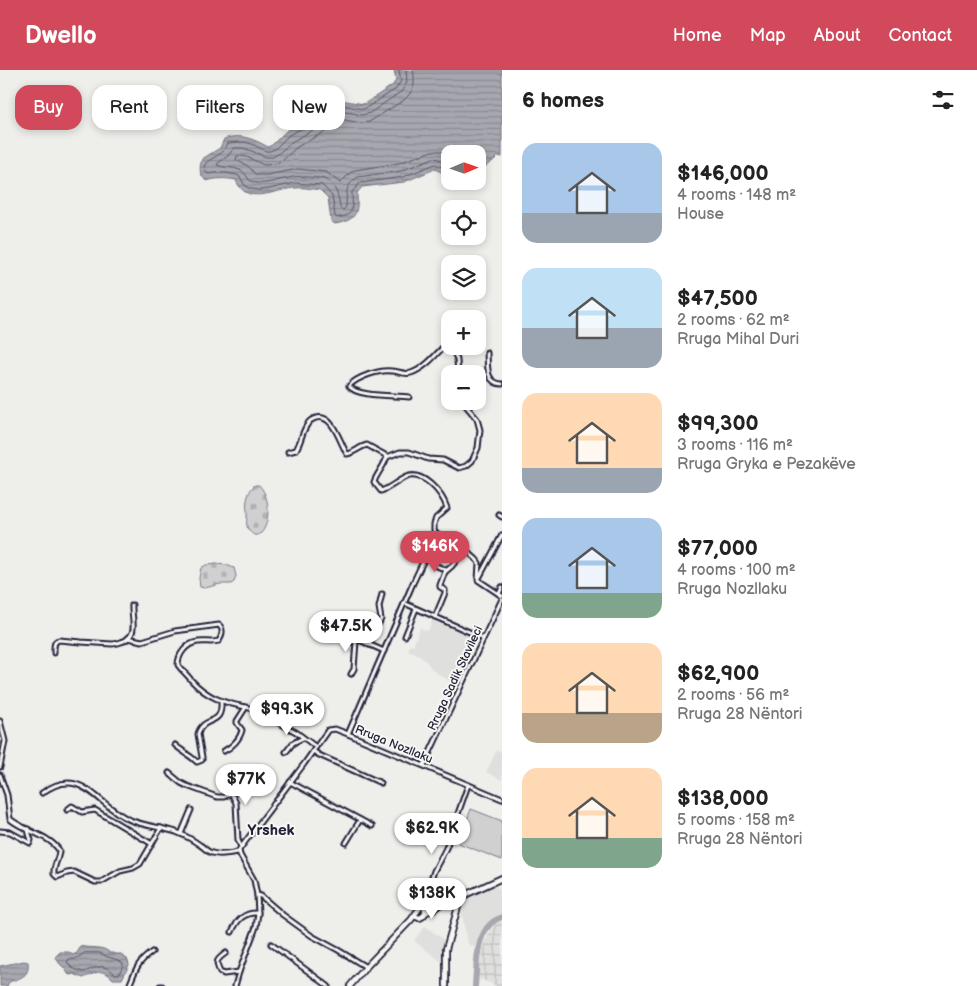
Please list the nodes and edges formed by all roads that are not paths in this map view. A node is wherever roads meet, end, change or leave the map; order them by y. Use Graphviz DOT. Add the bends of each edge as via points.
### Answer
graph roads {
  1 [pos="441,349"];
  2 [pos="487,353"];
  3 [pos="502,384"];
  4 [pos="409,397"];
  5 [pos="470,410"];
  6 [pos="288,452"];
  7 [pos="387,457"];
  8 [pos="436,534"];
  9 [pos="502,534"];
  10 [pos="468,552"];
  11 [pos="437,566"];
  12 [pos="446,570"];
  13 [pos="478,580"];
  14 [pos="502,587"];
  15 [pos="382,594"];
  16 [pos="501,596"];
  17 [pos="404,603"];
  18 [pos="132,605"];
  19 [pos="416,609"];
  20 [pos="435,617"];
  21 [pos="324,628"];
  22 [pos="405,636"];
  23 [pos="128,638"];
  24 [pos="483,638"];
  25 [pos="356,641"];
  26 [pos="369,645"];
  27 [pos="384,651"];
  28 [pos="54,653"];
  29 [pos="351,674"];
  30 [pos="221,701"];
  31 [pos="246,707"];
  32 [pos="0,721"];
  33 [pos="348,734"];
  34 [pos="303,738"];
  35 [pos="175,745"];
  36 [pos="316,747"];
  37 [pos="224,751"];
  38 [pos="313,751"];
  39 [pos="286,752"];
  40 [pos="424,765"];
  41 [pos="0,767"];
  42 [pos="236,770"];
  43 [pos="169,772"];
  44 [pos="0,775"];
  45 [pos="290,782"];
  46 [pos="381,783"];
  47 [pos="468,785"];
  48 [pos="42,793"];
  49 [pos="231,793"];
  50 [pos="502,799"];
  51 [pos="67,810"];
  52 [pos="191,810"];
  53 [pos="360,820"];
  54 [pos="372,826"];
  55 [pos="162,828"];
  56 [pos="28,829"];
  57 [pos="0,831"];
  58 [pos="181,834"];
  59 [pos="346,843"];
  60 [pos="152,844"];
  61 [pos="241,847"];
  62 [pos="239,852"];
  63 [pos="502,878"];
  64 [pos="257,895"];
  65 [pos="461,898"];
  66 [pos="424,909"];
  67 [pos="258,913"];
  68 [pos="414,916"];
  69 [pos="232,932"];
  70 [pos="271,944"];
  71 [pos="152,952"];
  72 [pos="226,954"];
  73 [pos="366,967"];
  74 [pos="239,972"];
  75 [pos="129,986"];
  76 [pos="235,986"];
  77 [pos="328,986"];
  78 [pos="350,986"];
  79 [pos="446,986"];
  1 -- 4 [label="street" via="414,372 380,371 349,386 380,396"];
  2 -- 3 [label="street" via="490,378 496,384"];
  5 -- 7 [label="street" via="480,430 476,454 469,464 459,468 443,460 409,452"];
  6 -- 7 [label="street" via="300,445 308,422 323,417 329,421 347,454 366,445"];
  7 -- 8 [label="street" via="375,479 381,491 409,476 421,478 436,489 445,502 447,508 435,520"];
  8 -- 10 [label="street"];
  8 -- 17 [label="street"];
  9 -- 13 [label="street"];
  10 -- 12 [label="street"];
  10 -- 13 [label="street" via="479,563"];
  11 -- 12 [label="street"];
  12 -- 20 [label="street" via="440,585 445,593"];
  13 -- 16 [label="street"];
  14 -- 16 [label="street, Rruga Sadik Stavileci"];
  15 -- 26 [label="street" via="381,619"];
  16 -- 24 [label="street, Rruga Sadik Stavileci"];
  17 -- 19 [label="street"];
  17 -- 27 [label="street"];
  18 -- 23 [label="street" via="133,632"];
  19 -- 20 [label="street"];
  19 -- 22 [label="street"];
  20 -- 24 [label="street"];
  21 -- 25 [label="street" via="350,642"];
  23 -- 28 [label="street" via="117,644 56,640"];
  23 -- 30 [label="street" via="142,641 175,631 221,626 219,641 194,643 182,651 178,662 197,686"];
  24 -- 40 [label="street, Rruga Sadik Stavileci"];
  25 -- 26 [label="street"];
  25 -- 29 [label="street"];
  26 -- 27 [label="street"];
  27 -- 33 [label="street"];
  30 -- 31 [label="street"];
  30 -- 35 [label="street" via="219,716 198,731 202,760 195,761"];
  31 -- 34 [label="street"];
  31 -- 37 [label="street" via="236,724 242,734"];
  32 -- 41 [label="street" via="5,742"];
  33 -- 36 [label="street, Rruga Nozllaku" via="330,729"];
  33 -- 40 [label="street, Rruga Nozllaku"];
  34 -- 36 [label="street"];
  34 -- 39 [label="street" via="293,742"];
  36 -- 38 [label="street, Rruga Nozllaku"];
  38 -- 45 [label="street, Rruga Nozllaku"];
  38 -- 46 [label="street"];
  40 -- 47 [label="street, Rruga Nozllaku"];
  42 -- 49 [label="street"];
  43 -- 49 [label="street" via="181,783 218,797"];
  44 -- 56 [label="street" via="10,819"];
  45 -- 53 [label="street"];
  45 -- 61 [label="street, Rruga Nozllaku"];
  47 -- 50 [label="street, Rruga Nozllaku"];
  47 -- 66 [label="street" via="446,848 434,871"];
  48 -- 55 [label="street" via="58,783 80,785 124,817"];
  49 -- 61 [label="street" via="236,803"];
  51 -- 60 [label="street" via="72,806 82,812 95,810"];
  52 -- 58 [label="street"];
  53 -- 54 [label="street"];
  53 -- 59 [label="street"];
  55 -- 58 [label="street"];
  55 -- 60 [label="street"];
  56 -- 57 [label="street" via="30,843 10,832"];
  56 -- 60 [label="street" via="59,850 54,870 57,877 74,872 95,882 140,864"];
  58 -- 62 [label="street" via="212,853"];
  61 -- 62 [label="street, Rruga Nozllaku"];
  62 -- 64 [label="street" via="254,880"];
  63 -- 65 [label="main road"];
  64 -- 67 [label="street"];
  64 -- 73 [label="street" via="312,936"];
  65 -- 66 [label="main road" via="452,896 435,908"];
  65 -- 79 [label="main road" via="446,950"];
  66 -- 68 [label="main road"];
  66 -- 68 [label="main road" via="423,916"];
  67 -- 69 [label="street" via="243,916"];
  67 -- 74 [label="street"];
  68 -- 73 [label="main road"];
  70 -- 77 [label="street"];
  71 -- 75 [label="street" via="138,964"];
  72 -- 74 [label="street" via="217,960 220,972"];
  73 -- 78 [label="main road"];
  74 -- 76 [label="street"];
}
